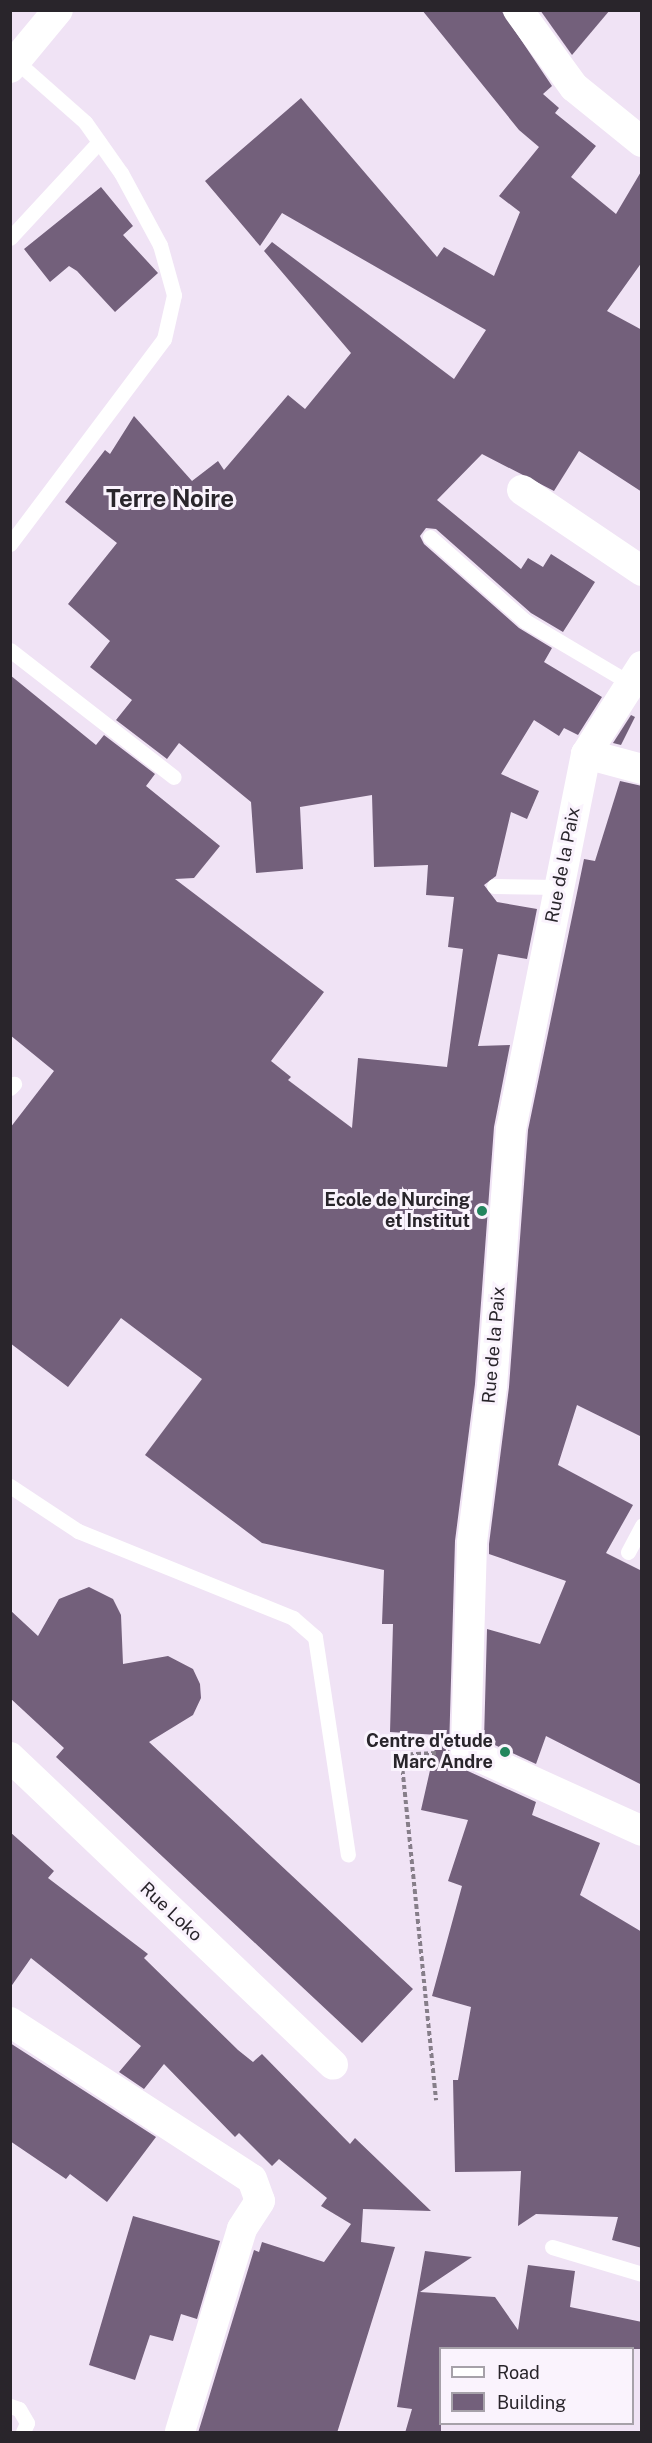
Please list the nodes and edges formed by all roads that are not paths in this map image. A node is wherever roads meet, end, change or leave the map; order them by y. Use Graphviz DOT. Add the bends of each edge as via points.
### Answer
graph roads {
  1 [pos="58,10"];
  2 [pos="518,10"];
  3 [pos="13,65"];
  4 [pos="99,142"];
  5 [pos="642,142"];
  6 [pos="10,238"];
  7 [pos="522,490"];
  8 [pos="430,537"];
  9 [pos="10,544"];
  10 [pos="642,572"];
  11 [pos="10,650"];
  12 [pos="636,674"];
  13 [pos="586,754"];
  14 [pos="642,769"];
  15 [pos="174,777"];
  16 [pos="494,886"];
  17 [pos="559,887"];
  18 [pos="10,1486"];
  19 [pos="642,1526"];
  20 [pos="628,1552"];
  21 [pos="10,1758"];
  22 [pos="642,1831"];
  23 [pos="348,1855"];
  24 [pos="10,2022"];
  25 [pos="333,2065"];
  26 [pos="552,2247"];
  27 [pos="642,2274"];
  28 [pos="10,2406"];
  29 [pos="23,2433"];
  30 [pos="180,2433"];
  1 -- 3 [label="street"];
  2 -- 5 [label="street" via="574,87"];
  3 -- 4 [label="lane" via="53,90"];
  4 -- 6 [label="lane"];
  4 -- 9 [label="lane" via="160,245 174,295 164,339"];
  7 -- 10 [label="street"];
  8 -- 12 [label="lane" via="525,621"];
  11 -- 15 [label="lane"];
  12 -- 13 [label="street"];
  13 -- 14 [label="street"];
  13 -- 17 [label="street, Rue de la Paix"];
  16 -- 17 [label="lane"];
  17 -- 22 [label="street, Rue de la Paix" via="511,1128 492,1386 472,1543 466,1751"];
  18 -- 23 [label="lane" via="78,1531 293,1618 315,1637"];
  19 -- 20 [label="lane"];
  21 -- 25 [label="street, Rue Loko"];
  24 -- 30 [label="street" via="252,2179 260,2201 242,2229"];
  26 -- 27 [label="lane"];
  28 -- 29 [label="lane" via="20,2409 27,2423"];
}
